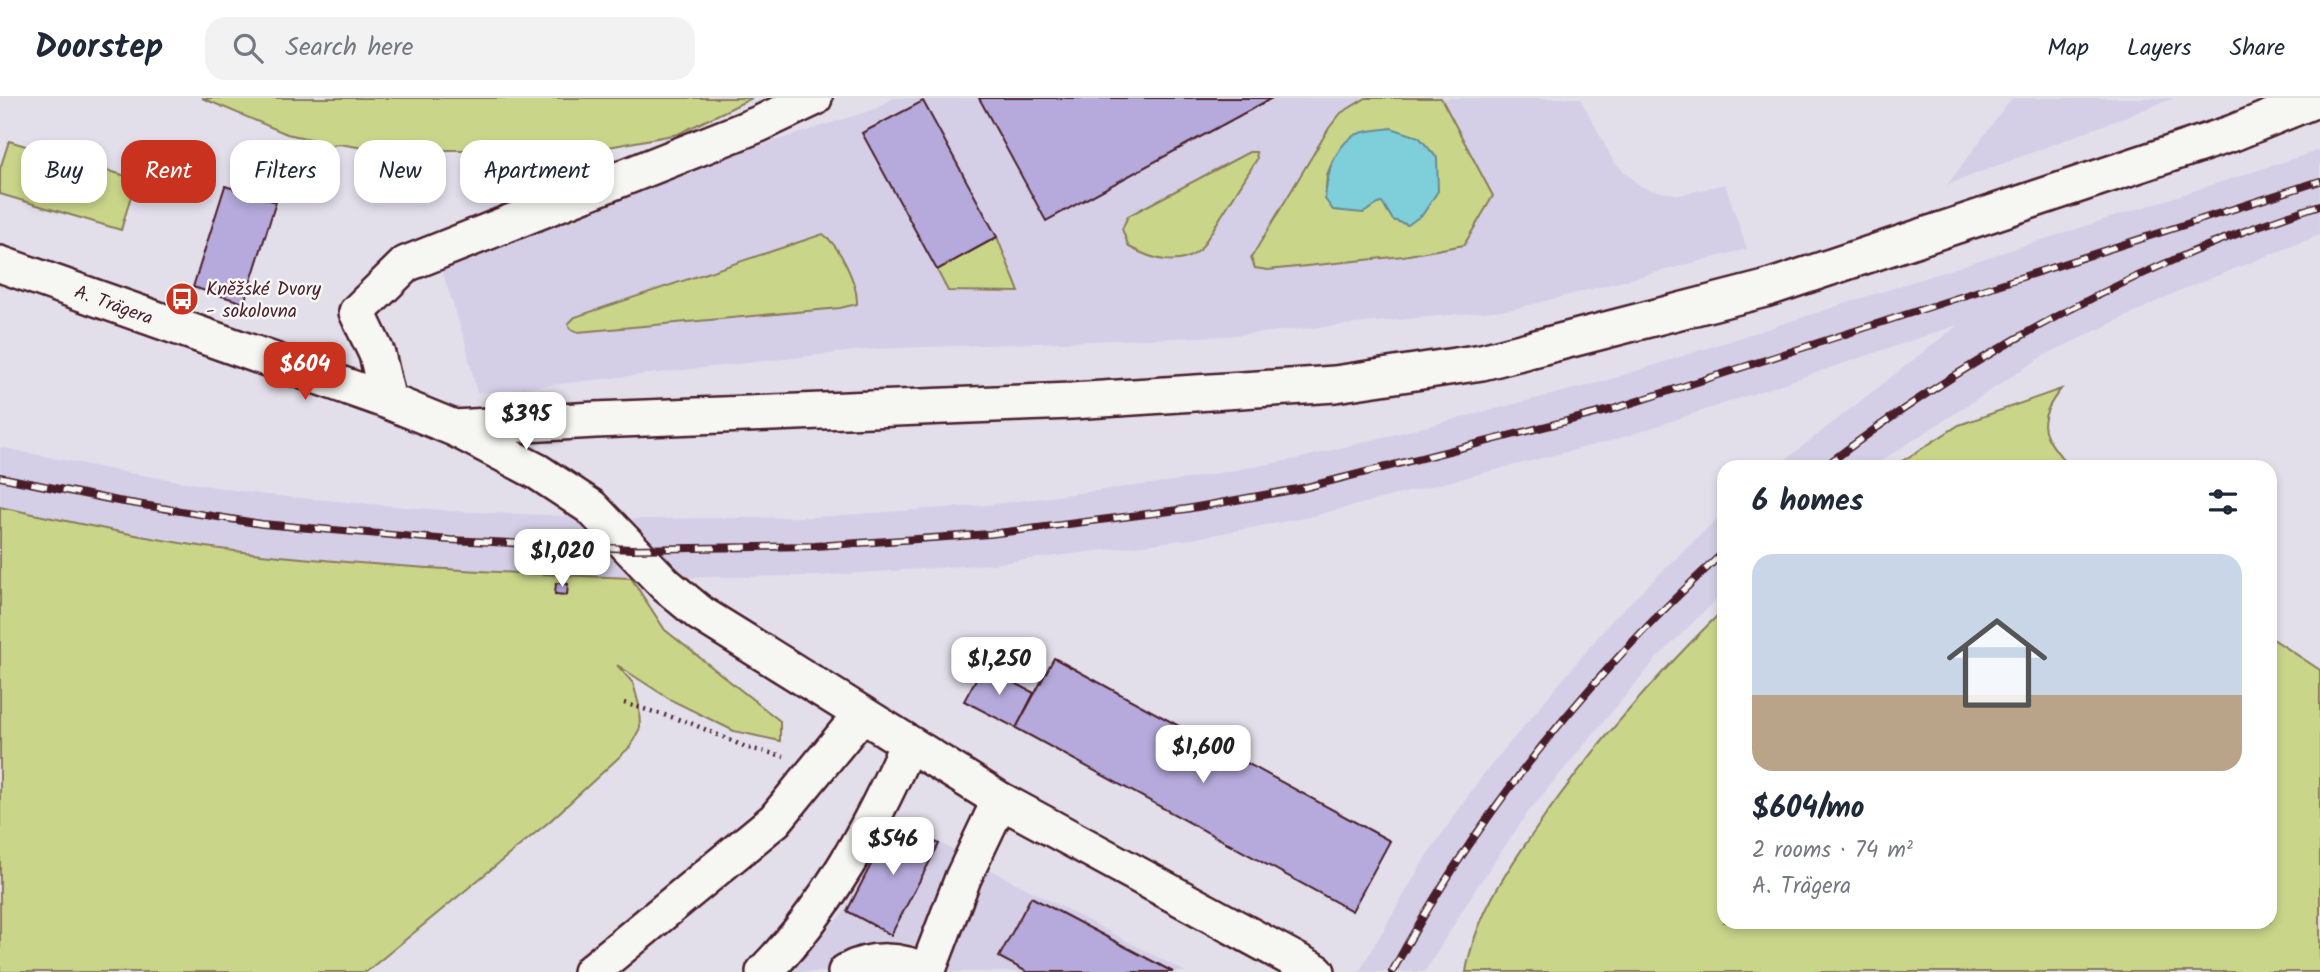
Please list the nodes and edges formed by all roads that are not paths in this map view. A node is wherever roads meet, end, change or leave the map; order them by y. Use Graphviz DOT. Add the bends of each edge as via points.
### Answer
graph roads {
  1 [pos="814,98"];
  2 [pos="2319,98"];
  3 [pos="0,264"];
  4 [pos="388,401"];
  5 [pos="454,428"];
  6 [pos="860,716"];
  7 [pos="908,744"];
  8 [pos="1000,800"];
  9 [pos="1299,968"];
  10 [pos="591,972"];
  11 [pos="764,972"];
  12 [pos="846,972"];
  13 [pos="926,972"];
  1 -- 4 [label="street" via="406,264 357,312 377,354"];
  2 -- 5 [label="street" via="2233,133 1765,289 1482,362 1307,386"];
  3 -- 4 [label="street, A. Trägera"];
  4 -- 5 [label="street, A. Trägera"];
  5 -- 6 [label="street, A. Trägera" via="538,472 591,507 701,614"];
  6 -- 7 [label="street, A. Trägera"];
  6 -- 10 [label="street" via="775,820"];
  7 -- 8 [label="street, A. Trägera"];
  7 -- 11 [label="street" via="878,811 825,900"];
  8 -- 9 [label="street, A. Trägera"];
  8 -- 13 [label="street"];
  12 -- 13 [label="street" via="860,964 906,962"];
}
